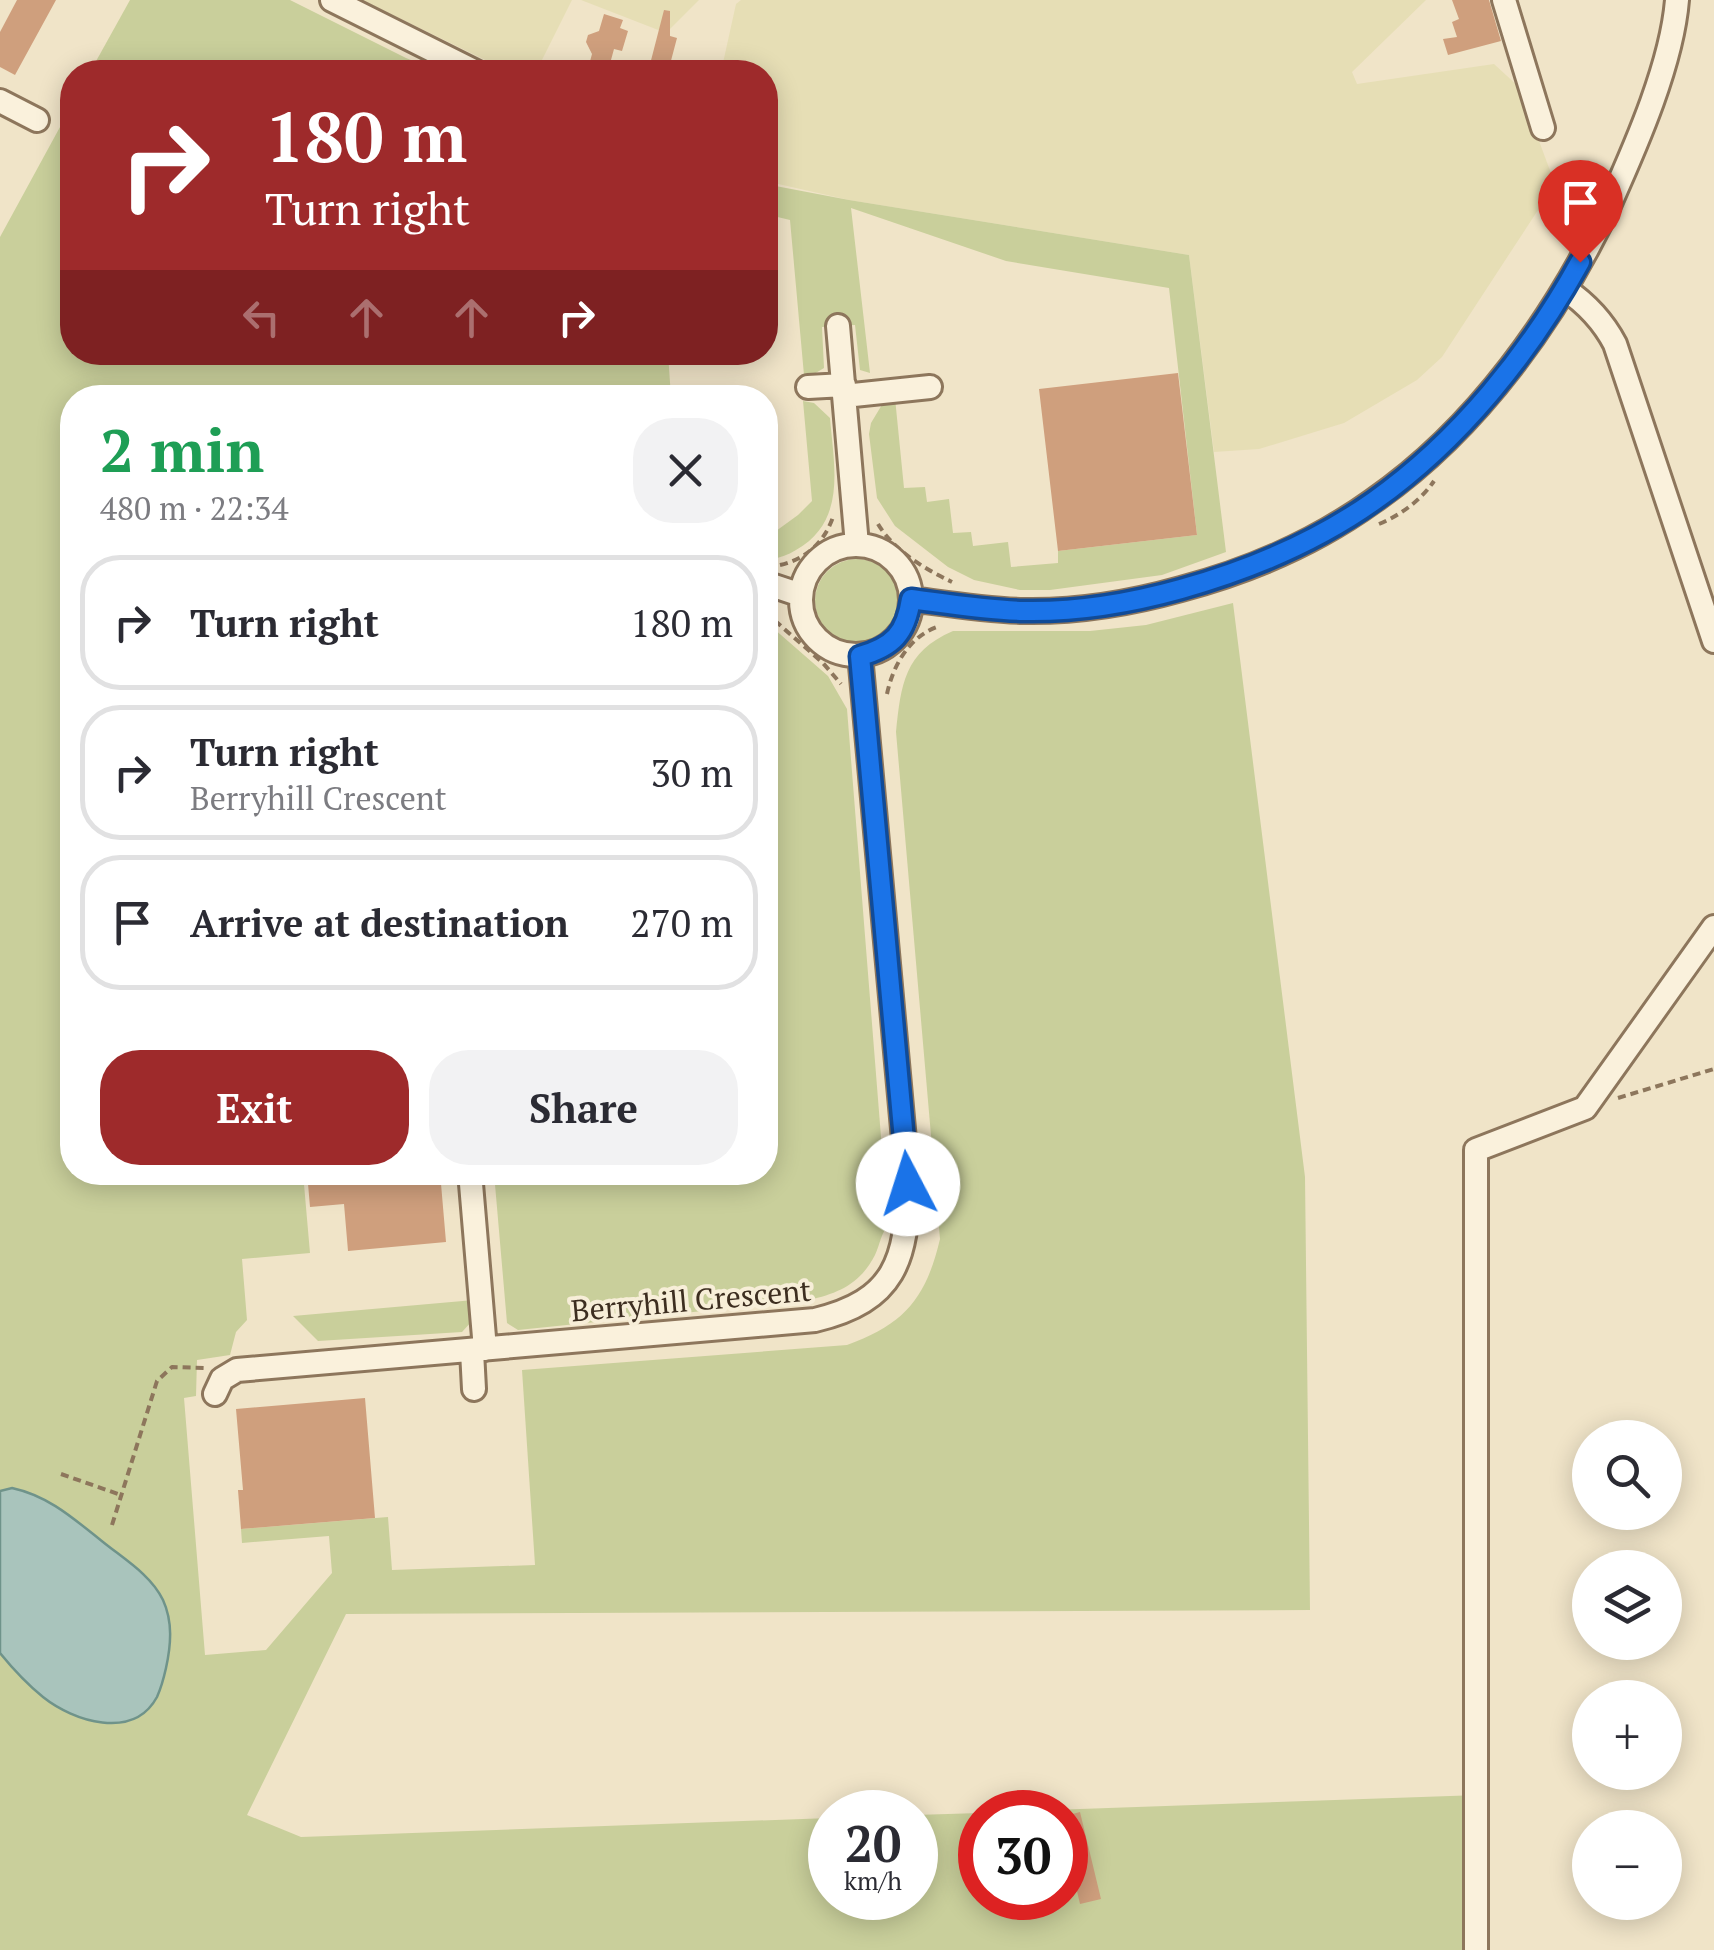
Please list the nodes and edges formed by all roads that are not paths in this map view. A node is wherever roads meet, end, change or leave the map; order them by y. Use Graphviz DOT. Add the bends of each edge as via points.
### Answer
graph roads {
  1 [pos="332,0"];
  2 [pos="1677,0"];
  3 [pos="1508,1"];
  4 [pos="452,60"];
  5 [pos="0,101"];
  6 [pos="37,120"];
  7 [pos="1543,128"];
  8 [pos="1565,289"];
  9 [pos="838,326"];
  10 [pos="808,387"];
  11 [pos="930,387"];
  12 [pos="844,390"];
  13 [pos="857,545"];
  14 [pos="778,581"];
  15 [pos="800,595"];
  16 [pos="911,599"];
  17 [pos="1714,641"];
  18 [pos="860,656"];
  19 [pos="1714,926"];
  20 [pos="471,1185"];
  21 [pos="478,1350"];
  22 [pos="474,1389"];
  23 [pos="215,1394"];
  24 [pos="1476,1950"];
  1 -- 4 [label="street"];
  2 -- 8 [label="street" via="1646,120"];
  3 -- 7 [label="street"];
  5 -- 6 [label="street"];
  8 -- 16 [label="street" via="1490,392 1404,477 1343,520 1257,565 1156,596 1081,608 1026,611"];
  8 -- 17 [label="street" via="1615,344"];
  9 -- 12 [label="street"];
  10 -- 12 [label="street"];
  11 -- 12 [label="street"];
  12 -- 13 [label="street"];
  13 -- 15 [label="street" via="813,564"];
  13 -- 16 [label="street" via="874,548 900,567"];
  14 -- 15 [label="street"];
  15 -- 18 [label="street" via="810,632 840,654"];
  16 -- 18 [label="street" via="902,630 876,652"];
  18 -- 21 [label="street, Berryhill Crescent" via="908,1184 908,1224 890,1278 857,1306 815,1320"];
  19 -- 24 [label="street" via="1585,1108 1476,1150"];
  20 -- 21 [label="street"];
  21 -- 22 [label="street"];
  21 -- 23 [label="street, Berryhill Crescent" via="236,1370"];
}
